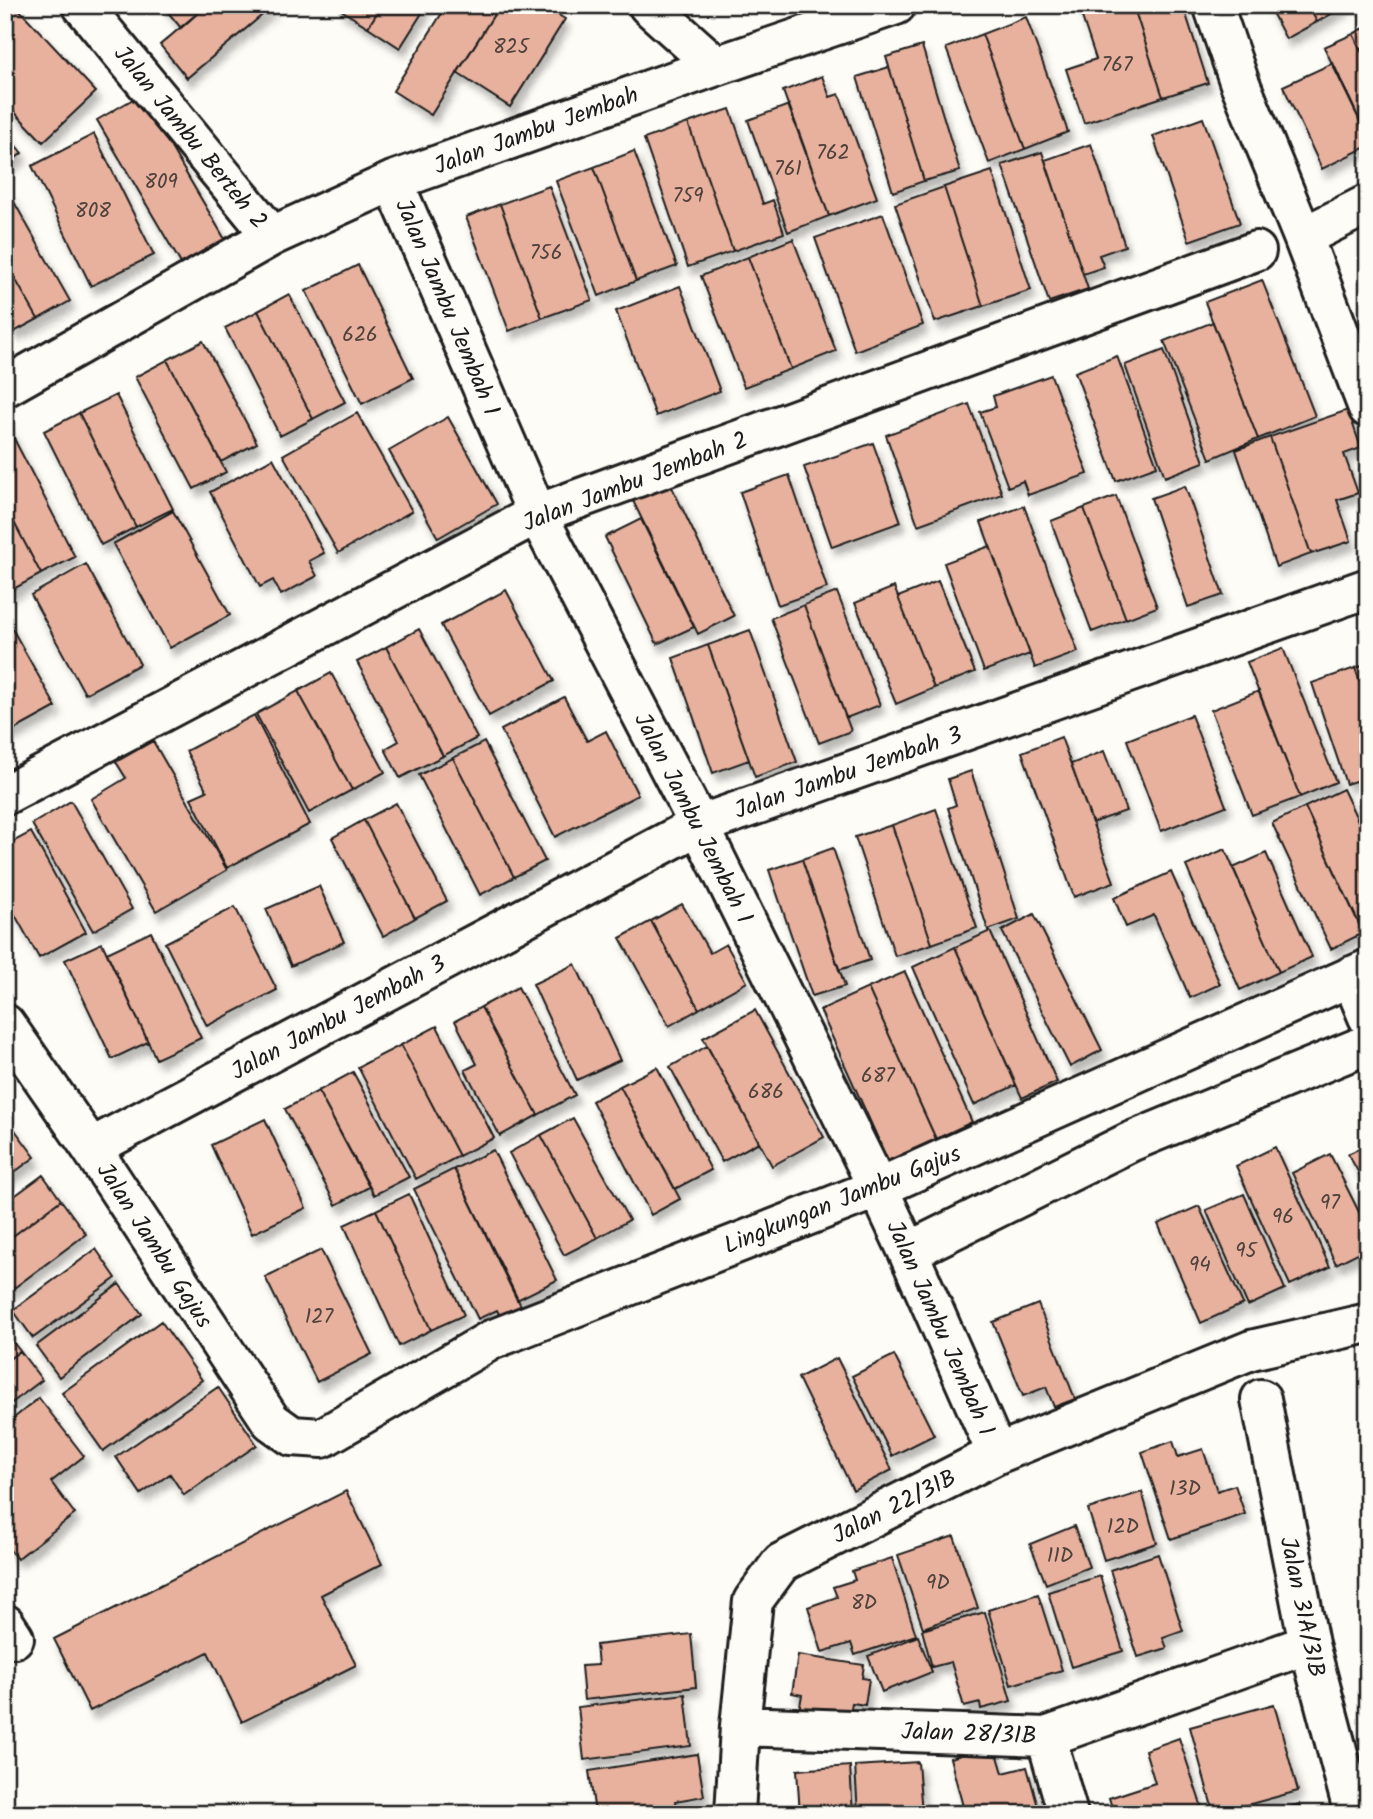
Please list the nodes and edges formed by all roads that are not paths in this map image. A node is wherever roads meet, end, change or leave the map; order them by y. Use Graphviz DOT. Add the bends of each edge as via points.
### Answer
graph roads {
  1 [pos="82,5"];
  2 [pos="648,5"];
  3 [pos="896,5"];
  4 [pos="1213,5"];
  5 [pos="716,66"];
  6 [pos="393,181"];
  7 [pos="1368,204"];
  8 [pos="272,236"];
  9 [pos="1303,237"];
  10 [pos="1256,251"];
  11 [pos="5,387"];
  12 [pos="1368,408"];
  13 [pos="537,514"];
  14 [pos="1368,588"];
  15 [pos="5,795"];
  16 [pos="699,825"];
  17 [pos="1359,972"];
  18 [pos="1368,1017"];
  19 [pos="5,1024"];
  20 [pos="1368,1045"];
  21 [pos="91,1148"];
  22 [pos="878,1188"];
  23 [pos="908,1252"];
  24 [pos="1368,1323"];
  25 [pos="1261,1399"];
  26 [pos="322,1438"];
  27 [pos="997,1454"];
  28 [pos="1309,1644"];
  29 [pos="740,1726"];
  30 [pos="1046,1737"];
  31 [pos="731,1812"];
  32 [pos="1068,1814"];
  33 [pos="1354,1814"];
  1 -- 8 [label="street, Jalan Jambu Berteh 2"];
  2 -- 5 [label="street"];
  3 -- 5 [label="street, Jalan Jambu Jembah"];
  4 -- 9 [label="street"];
  5 -- 6 [label="street, Jalan Jambu Jembah"];
  6 -- 8 [label="street, Jalan Jambu Jembah"];
  6 -- 13 [label="street, Jalan Jambu Jembah 1"];
  7 -- 9 [label="street"];
  8 -- 11 [label="street, Jalan Jambu Jembah"];
  9 -- 12 [label="street"];
  10 -- 13 [label="street, Jalan Jambu Jembah 2"];
  13 -- 15 [label="street, Jalan Jambu Jembah 2"];
  13 -- 16 [label="street, Jalan Jambu Jembah 1"];
  14 -- 16 [label="street, Jalan Jambu Jembah 3"];
  16 -- 21 [label="street, Jalan Jambu Jembah 3"];
  16 -- 22 [label="street, Jalan Jambu Jembah 1"];
  17 -- 18 [label="street"];
  17 -- 22 [label="street, Lingkungan Jambu Gajus"];
  19 -- 21 [label="street, Jalan Jambu Gajus"];
  20 -- 23 [label="street" via="1130,1142"];
  21 -- 26 [label="street, Jalan Jambu Gajus" via="271,1421 292,1436"];
  22 -- 23 [label="street, Jalan Jambu Jembah 1"];
  22 -- 26 [label="street, Lingkungan Jambu Gajus" via="491,1340"];
  23 -- 27 [label="street, Jalan Jambu Jembah 1"];
  24 -- 27 [label="street, Jalan 22/31B" via="1251,1350"];
  25 -- 28 [label="street, Jalan 31A/31B"];
  27 -- 29 [label="street, Jalan 22/31B" via="781,1563 753,1601"];
  28 -- 30 [label="street, Jalan 28/31B"];
  28 -- 33 [label="street, Jalan 31A/31B"];
  29 -- 30 [label="street, Jalan 28/31B"];
  29 -- 31 [label="street, Jalan 22/31B"];
  30 -- 32 [label="street"];
}
